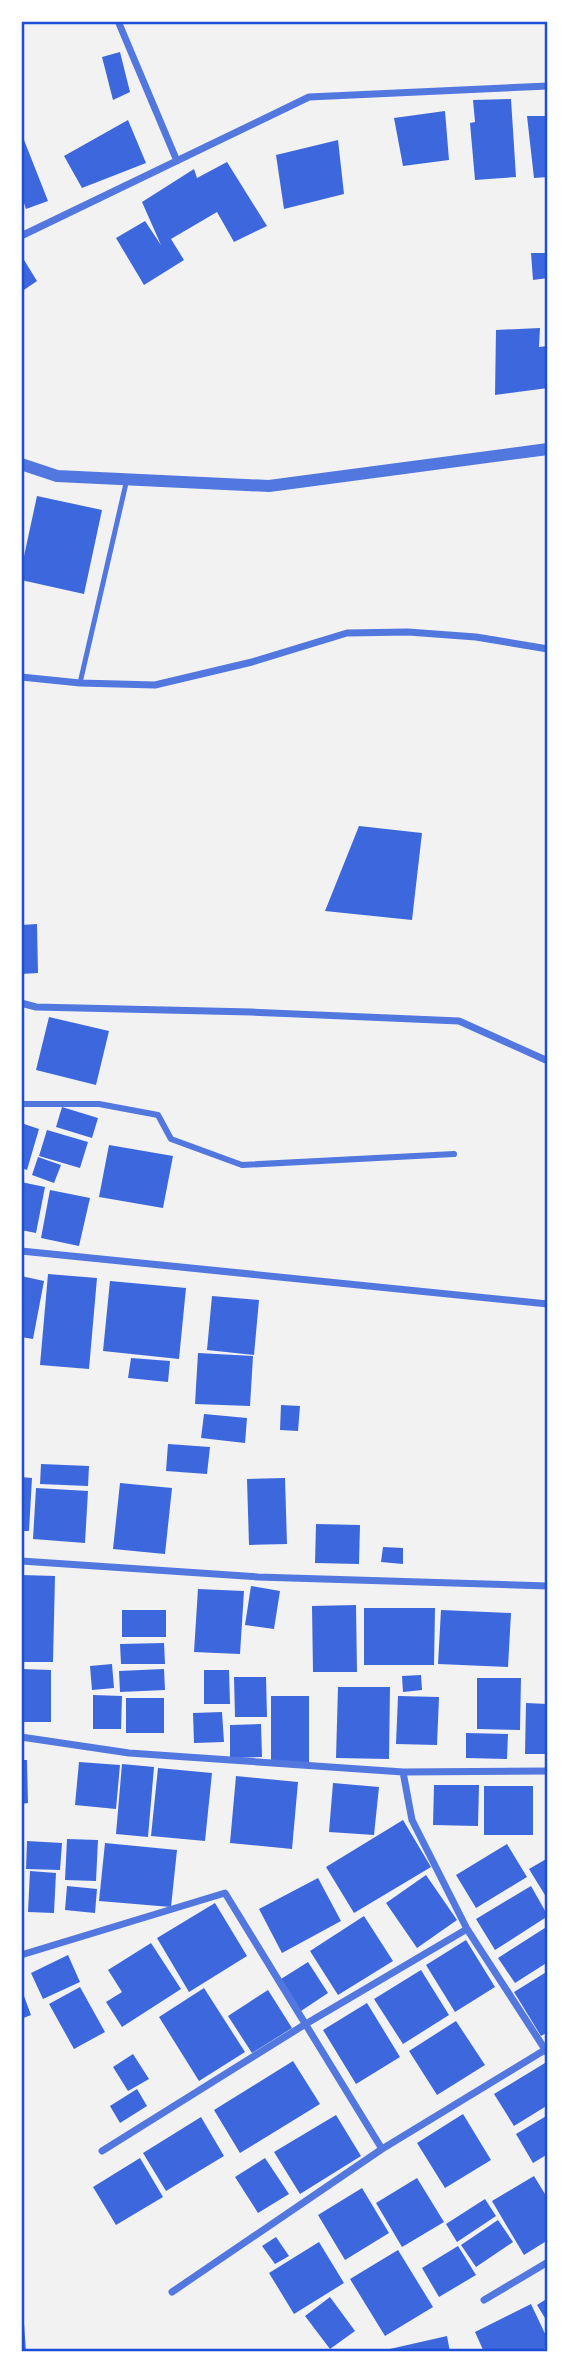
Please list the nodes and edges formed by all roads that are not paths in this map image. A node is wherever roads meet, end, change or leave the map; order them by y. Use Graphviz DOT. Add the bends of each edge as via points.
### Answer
graph roads {
  1 [pos="118,21"];
  2 [pos="548,86"];
  3 [pos="177,161"];
  4 [pos="21,236"];
  5 [pos="548,449"];
  6 [pos="21,464"];
  7 [pos="127,479"];
  8 [pos="548,649"];
  9 [pos="21,677"];
  10 [pos="80,683"];
  11 [pos="21,1003"];
  12 [pos="548,1061"];
  13 [pos="21,1104"];
  14 [pos="454,1154"];
  15 [pos="21,1251"];
  16 [pos="548,1304"];
  17 [pos="21,1560"];
  18 [pos="548,1586"];
  19 [pos="21,1737"];
  20 [pos="548,1771"];
  21 [pos="403,1772"];
  22 [pos="467,1929"];
  23 [pos="21,1955"];
  24 [pos="304,2025"];
  25 [pos="547,2050"];
  26 [pos="382,2149"];
  27 [pos="102,2151"];
  28 [pos="548,2262"];
  29 [pos="172,2292"];
  30 [pos="484,2300"];
  1 -- 3 [label="street"];
  2 -- 3 [label="street" via="309,97"];
  3 -- 4 [label="street"];
  5 -- 7 [label="street" via="269,486"];
  6 -- 7 [label="street" via="57,476"];
  7 -- 10 [label="lane"];
  8 -- 10 [label="street" via="476,636 347,634 155,685"];
  9 -- 10 [label="street"];
  11 -- 12 [label="street" via="459,1021"];
  13 -- 14 [label="street" via="99,1104 158,1115 171,1139 242,1165"];
  15 -- 16 [label="street"];
  17 -- 18 [label="street" via="258,1577"];
  19 -- 21 [label="street" via="130,1753"];
  20 -- 21 [label="street"];
  21 -- 22 [label="street" via="412,1820"];
  22 -- 24 [label="street"];
  22 -- 25 [label="street"];
  23 -- 24 [label="street" via="225,1893"];
  24 -- 26 [label="street"];
  24 -- 27 [label="street"];
  25 -- 26 [label="street"];
  26 -- 29 [label="street"];
  28 -- 30 [label="street"];
}
